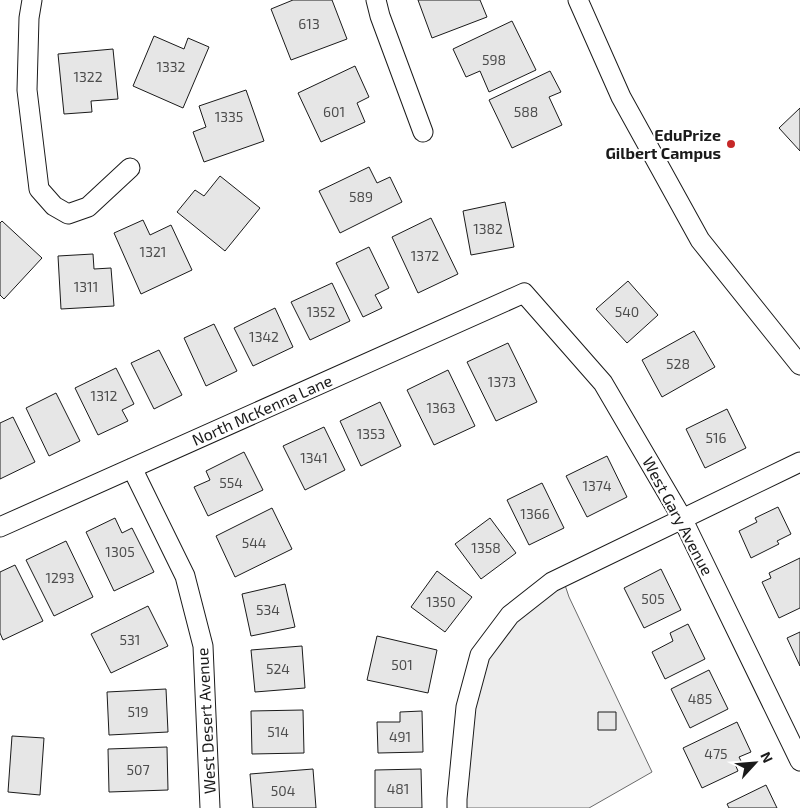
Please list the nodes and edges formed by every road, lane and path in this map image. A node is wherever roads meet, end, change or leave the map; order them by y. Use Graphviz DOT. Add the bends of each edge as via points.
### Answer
graph roads {
  1 [pos="32,0"];
  2 [pos="376,0"];
  3 [pos="578,0"];
  4 [pos="422,132"];
  5 [pos="130,168"];
  6 [pos="524,293"];
  7 [pos="800,365"];
  8 [pos="800,462"];
  9 [pos="132,468"];
  10 [pos="682,518"];
  11 [pos="0,527"];
  12 [pos="800,761"];
  13 [pos="210,808"];
  14 [pos="457,808"];
  1 -- 5 [label="street" via="27,90 39,188 54,206 68,214 88,207"];
  2 -- 4 [label="street"];
  3 -- 7 [label="street" via="621,96 700,240"];
  6 -- 9 [label="street, North McKenna Lane"];
  6 -- 10 [label="street, West Gary Avenue" via="603,383"];
  8 -- 10 [label="street"];
  9 -- 11 [label="street, North McKenna Lane"];
  9 -- 13 [label="street, West Desert Avenue" via="185,576 203,646"];
  10 -- 12 [label="street, West Gary Avenue"];
  10 -- 14 [label="street" via="552,582 510,615 480,655 466,707"];
}
